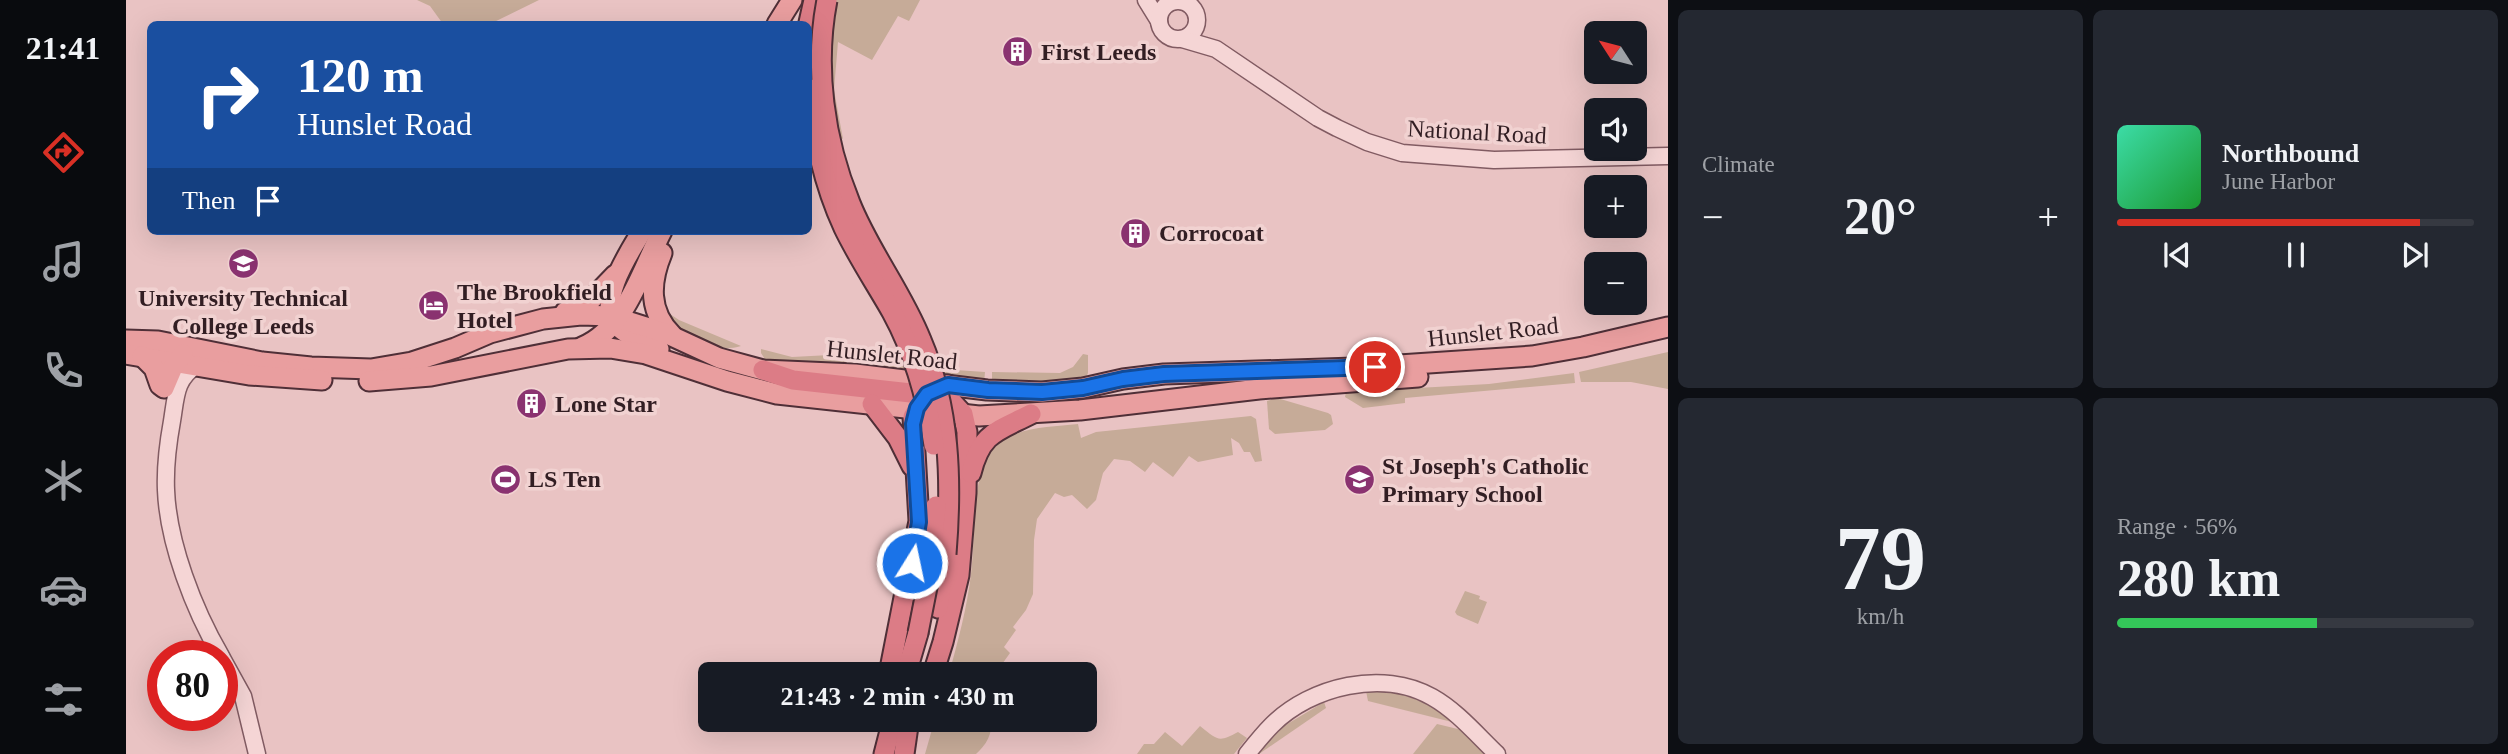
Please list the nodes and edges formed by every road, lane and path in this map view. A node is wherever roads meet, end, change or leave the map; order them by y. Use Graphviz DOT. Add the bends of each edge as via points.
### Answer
graph roads {
  1 [pos="792,0"];
  2 [pos="806,0"];
  3 [pos="814,0"];
  4 [pos="827,0"];
  5 [pos="1146,0"];
  6 [pos="1171,1"];
  7 [pos="1197,16"];
  8 [pos="779,21"];
  9 [pos="794,21"];
  10 [pos="809,21"];
  11 [pos="1159,22"];
  12 [pos="1182,39"];
  13 [pos="1226,55"];
  14 [pos="812,118"];
  15 [pos="1668,156"];
  16 [pos="640,235"];
  17 [pos="660,235"];
  18 [pos="669,235"];
  19 [pos="622,265"];
  20 [pos="543,319"];
  21 [pos="615,319"];
  22 [pos="1668,327"];
  23 [pos="490,333"];
  24 [pos="672,335"];
  25 [pos="126,340"];
  26 [pos="1668,340"];
  27 [pos="581,348"];
  28 [pos="134,355"];
  29 [pos="194,356"];
  30 [pos="176,361"];
  31 [pos="500,363"];
  32 [pos="763,370"];
  33 [pos="717,377"];
  34 [pos="948,385"];
  35 [pos="164,388"];
  36 [pos="922,401"];
  37 [pos="872,404"];
  38 [pos="962,414"];
  39 [pos="1031,414"];
  40 [pos="168,440"];
  41 [pos="917,476"];
  42 [pos="966,493"];
  43 [pos="925,635"];
  44 [pos="214,640"];
  45 [pos="891,662"];
  46 [pos="912,662"];
  47 [pos="922,662"];
  48 [pos="937,662"];
  49 [pos="238,687"];
  50 [pos="878,732"];
  51 [pos="890,732"];
  52 [pos="907,732"];
  53 [pos="912,732"];
  54 [pos="904,751"];
  55 [pos="257,754"];
  56 [pos="875,754"];
  57 [pos="884,754"];
  58 [pos="1247,754"];
  59 [pos="1497,754"];
  1 -- 8 [label="main road"];
  2 -- 9 [label="main road"];
  3 -- 10 [label="highway"];
  4 -- 43 [label="highway, bridge" via="822,84 828,131 850,203 922,340 943,407 950,514 944,576"];
  5 -- 11 [label="street"];
  6 -- 7 [label="street" via="1187,3"];
  6 -- 11 [label="street"];
  7 -- 12 [label="street" via="1194,30"];
  7 -- 13 [label="street, National Road"];
  11 -- 12 [label="street" via="1167,36"];
  12 -- 13 [label="street, National Road"];
  13 -- 15 [label="street, National Road" via="1318,118 1402,153 1494,160"];
  14 -- 43 [label="highway, bridge" via="828,187 844,229 893,314 928,405 937,464"];
  16 -- 19 [label="main road"];
  17 -- 21 [label="main road"];
  18 -- 24 [label="main road" via="653,289 655,312"];
  19 -- 20 [label="main road" via="590,301"];
  19 -- 21 [label="main road" via="613,287"];
  20 -- 21 [label="main road, Hunslet Road" via="581,315"];
  20 -- 23 [label="main road, Hunslet Road"];
  21 -- 24 [label="main road, Hunslet Road"];
  21 -- 27 [label="main road"];
  21 -- 33 [label="main road" via="630,335"];
  22 -- 34 [label="main road, Hunslet Road" via="1515,358 1164,374 1058,392"];
  23 -- 29 [label="main road, Hunslet Road" via="412,362 371,369"];
  23 -- 31 [label="main road" via="505,344 507,351"];
  24 -- 32 [label="main road, Hunslet Road" via="719,358"];
  25 -- 29 [label="main road, Hunslet Road" via="158,341"];
  26 -- 39 [label="main road, Hunslet Road" via="1525,369 1259,389"];
  27 -- 31 [label="main road, Hunslet Road"];
  27 -- 33 [label="main road, Hunslet Road" via="626,349"];
  28 -- 30 [label="main road, Hunslet Road"];
  28 -- 35 [label="main road" via="155,368"];
  29 -- 30 [label="main road, Hunslet Road"];
  29 -- 31 [label="main road, Hunslet Road" via="275,378 363,381 431,376"];
  29 -- 40 [label="street" via="177,388"];
  30 -- 35 [label="main road"];
  32 -- 34 [label="main road, Hunslet Road"];
  32 -- 36 [label="highway" via="793,380"];
  33 -- 37 [label="main road, Hunslet Road" via="777,394"];
  34 -- 36 [label="highway"];
  35 -- 40 [label="street"];
  36 -- 37 [label="main road, Hunslet Road"];
  36 -- 38 [label="main road, Hunslet Road"];
  36 -- 41 [label="highway" via="913,424"];
  37 -- 41 [label="highway" via="898,438"];
  38 -- 39 [label="main road, Hunslet Road"];
  38 -- 42 [label="highway" via="967,432"];
  39 -- 42 [label="highway" via="989,436 974,461"];
  40 -- 44 [label="street" via="170,520 186,578"];
  41 -- 45 [label="highway" via="919,522"];
  42 -- 48 [label="highway" via="959,575"];
  43 -- 46 [label="highway"];
  43 -- 47 [label="highway"];
  49 -- 55 [label="street"];
  50 -- 56 [label="highway"];
  51 -- 57 [label="highway"];
  52 -- 54 [label="highway"];
  53 -- 54 [label="highway"];
  58 -- 59 [label="street" via="1273,724 1303,704 1343,688 1381,683 1433,697"];
}
